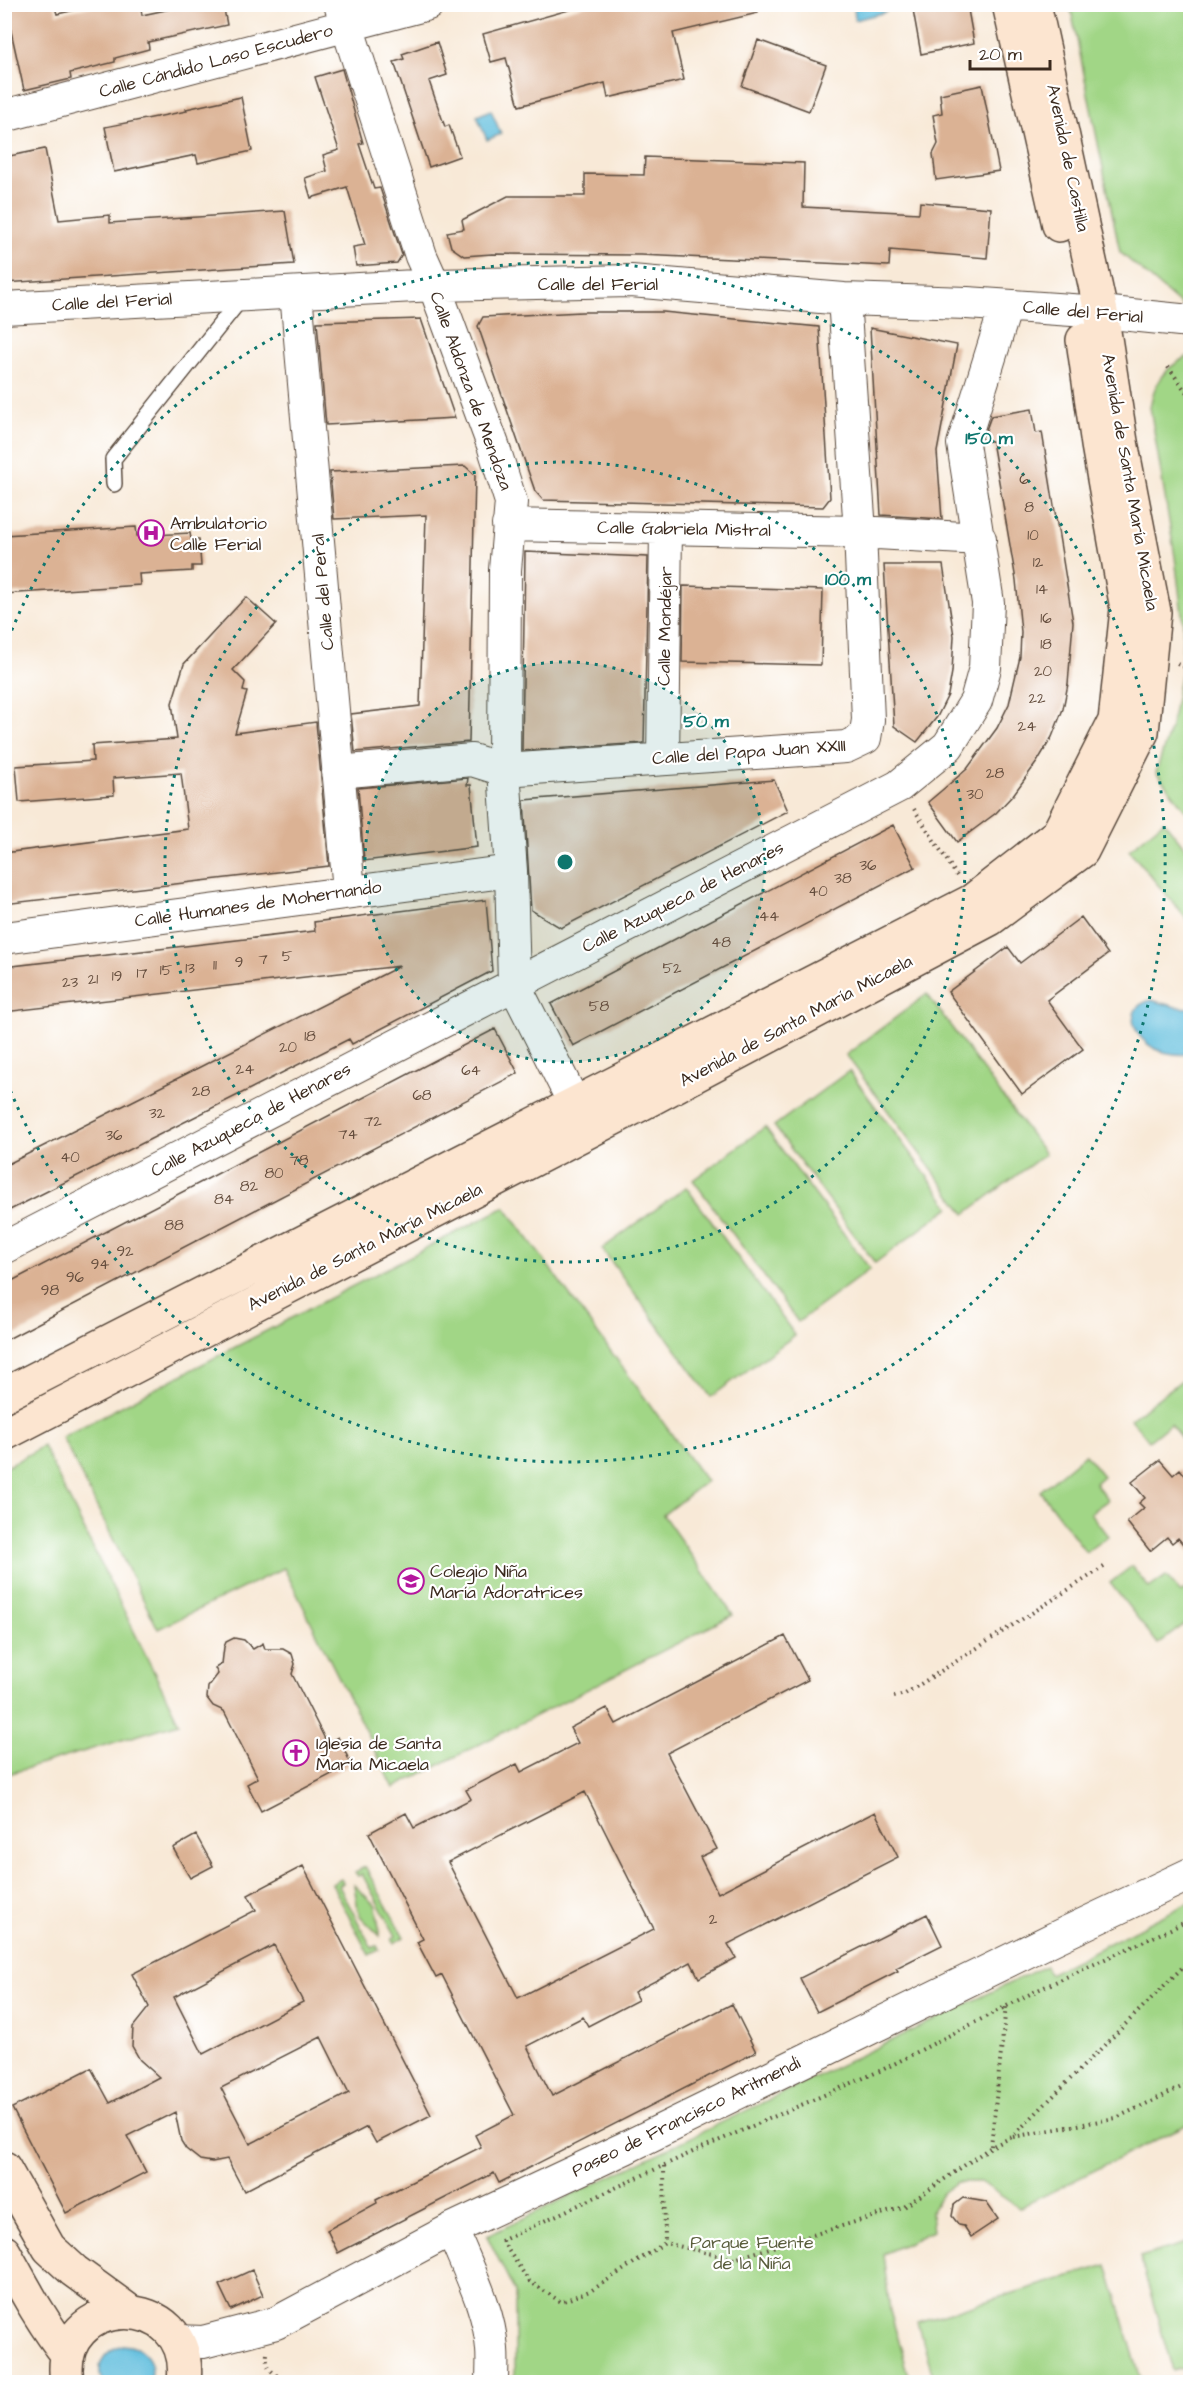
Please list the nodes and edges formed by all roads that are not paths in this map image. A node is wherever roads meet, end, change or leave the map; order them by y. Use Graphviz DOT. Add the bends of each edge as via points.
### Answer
graph roads {
  1 [pos="428,4"];
  2 [pos="1009,4"];
  3 [pos="1034,4"];
  4 [pos="344,15"];
  5 [pos="4,117"];
  6 [pos="434,285"];
  7 [pos="296,293"];
  8 [pos="243,296"];
  9 [pos="844,299"];
  10 [pos="1006,306"];
  11 [pos="4,308"];
  12 [pos="1090,311"];
  13 [pos="1191,321"];
  14 [pos="114,484"];
  15 [pos="508,525"];
  16 [pos="666,529"];
  17 [pos="860,532"];
  18 [pos="980,539"];
  19 [pos="663,759"];
  20 [pos="504,770"];
  21 [pos="338,772"];
  22 [pos="511,871"];
  23 [pos="349,891"];
  24 [pos="4,938"];
  25 [pos="513,984"];
  26 [pos="581,1117"];
  27 [pos="4,1248"];
  28 [pos="4,1395"];
  29 [pos="4,1434"];
  30 [pos="1191,1874"];
  31 [pos="4,2168"];
  32 [pos="456,2240"];
  33 [pos="4,2252"];
  34 [pos="129,2311"];
  35 [pos="188,2368"];
  36 [pos="68,2369"];
  37 [pos="492,2382"];
  1 -- 4 [label="street, Calle Cándido Laso Escudero"];
  2 -- 12 [label="street, Avenida de Castilla"];
  3 -- 12 [label="street, Avenida de Castilla"];
  4 -- 5 [label="street, Calle Cándido Laso Escudero"];
  4 -- 6 [label="street, Calle Aldonza de Mendoza" via="421,256"];
  6 -- 7 [label="street, Calle del Ferial"];
  6 -- 9 [label="street, Calle del Ferial" via="631,281"];
  6 -- 15 [label="street, Calle Aldonza de Mendoza" via="511,502"];
  7 -- 8 [label="street, Calle del Ferial"];
  7 -- 21 [label="street, Calle del Peral"];
  8 -- 11 [label="street, Calle del Ferial"];
  8 -- 14 [label="lane" via="114,459"];
  9 -- 10 [label="street, Calle del Ferial"];
  9 -- 17 [label="street, Calle del Papa Juan XXIII"];
  10 -- 12 [label="street, Calle del Ferial"];
  10 -- 18 [label="street, Calle Azuqueca de Henares" via="963,444"];
  12 -- 13 [label="street, Calle del Ferial"];
  12 -- 26 [label="street, Avenida de Santa María Micaela" via="1098,445 1127,609 1115,721 1058,834 972,901"];
  12 -- 26 [label="street, Avenida de Santa María Micaela" via="1121,442 1154,612 1142,732 1082,851 990,918"];
  15 -- 16 [label="street, Calle Gabriela Mistral"];
  15 -- 20 [label="street, Calle Aldonza de Mendoza"];
  16 -- 17 [label="street, Calle Gabriela Mistral"];
  16 -- 19 [label="street, Calle Mondéjar"];
  17 -- 18 [label="street, Calle Gabriela Mistral"];
  17 -- 19 [label="street, Calle del Papa Juan XXIII" via="868,720 865,738 846,747"];
  18 -- 25 [label="street, Calle Azuqueca de Henares" via="988,603 985,668 976,701 948,746 899,786"];
  19 -- 20 [label="street, Calle del Papa Juan XXIII"];
  20 -- 21 [label="street, Calle del Papa Juan XXIII" via="472,760"];
  20 -- 22 [label="street, Calle Aldonza de Mendoza"];
  21 -- 23 [label="street, Calle del Peral"];
  22 -- 23 [label="street, Calle Humanes de Mohernando"];
  22 -- 25 [label="street, Calle Aldonza de Mendoza"];
  23 -- 24 [label="street, Calle Humanes de Mohernando"];
  25 -- 26 [label="street"];
  25 -- 27 [label="street, Calle Azuqueca de Henares"];
  26 -- 28 [label="street, Avenida de Santa María Micaela"];
  26 -- 29 [label="street, Avenida de Santa María Micaela"];
  30 -- 32 [label="street, Paseo de Francisco Aritmendi" via="626,2148"];
  31 -- 34 [label="street" via="49,2248"];
  32 -- 35 [label="street, Paseo de Francisco Aritmendi" via="276,2323 202,2342"];
  32 -- 37 [label="street" via="489,2330"];
  33 -- 36 [label="street"];
  34 -- 35 [label="street" via="157,2321"];
  34 -- 36 [label="street" via="113,2312 84,2328 74,2340"];
}
